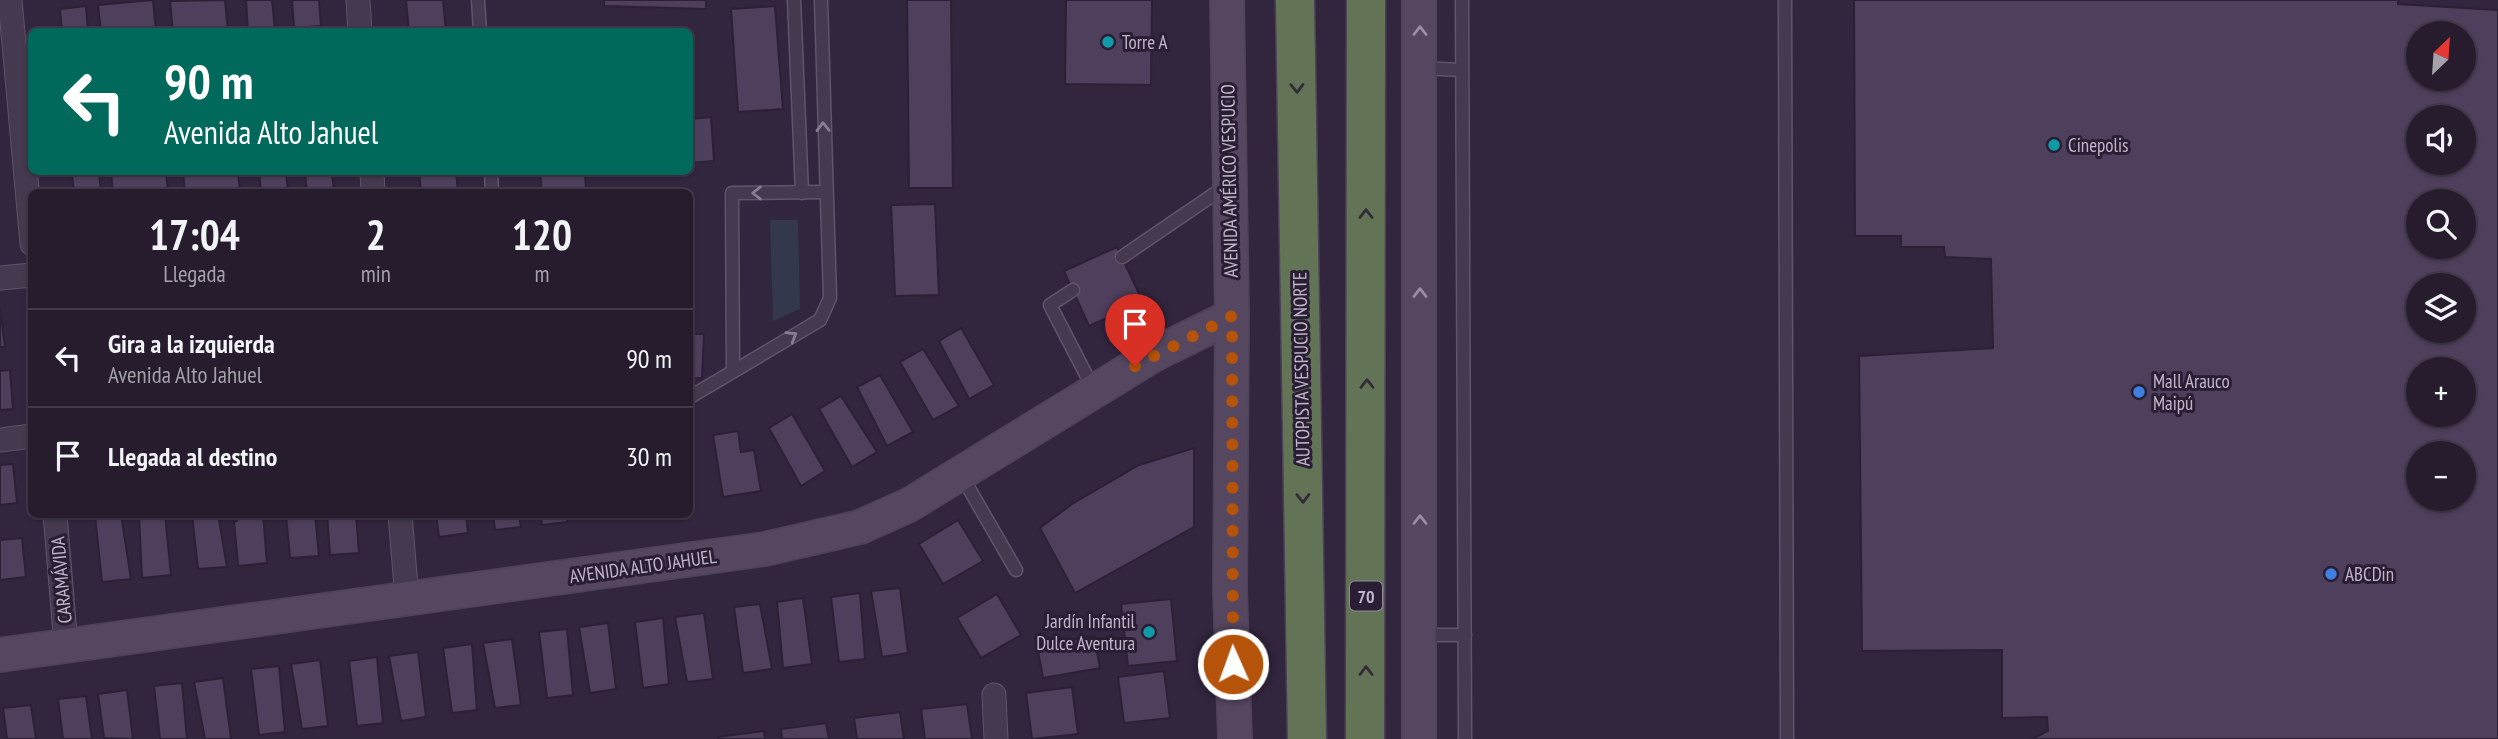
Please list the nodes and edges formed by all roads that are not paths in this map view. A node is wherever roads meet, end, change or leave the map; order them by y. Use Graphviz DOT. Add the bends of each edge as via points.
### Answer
graph roads {
  1 [pos="10,0"];
  2 [pos="358,0"];
  3 [pos="478,0"];
  4 [pos="794,0"];
  5 [pos="821,0"];
  6 [pos="1227,0"];
  7 [pos="1295,0"];
  8 [pos="1366,0"];
  9 [pos="1378,0"];
  10 [pos="1419,0"];
  11 [pos="1462,0"];
  12 [pos="1785,0"];
  13 [pos="360,28"];
  14 [pos="480,28"];
  15 [pos="1420,68"];
  16 [pos="1462,70"];
  17 [pos="1366,79"];
  18 [pos="24,83"];
  19 [pos="28,164"];
  20 [pos="1229,184"];
  21 [pos="825,192"];
  22 [pos="802,193"];
  23 [pos="1122,257"];
  24 [pos="28,275"];
  25 [pos="0,278"];
  26 [pos="1073,290"];
  27 [pos="1232,316"];
  28 [pos="733,371"];
  29 [pos="1095,390"];
  30 [pos="693,395"];
  31 [pos="28,436"];
  32 [pos="0,440"];
  33 [pos="960,473"];
  34 [pos="55,518"];
  35 [pos="400,518"];
  36 [pos="1304,552"];
  37 [pos="1016,570"];
  38 [pos="407,599"];
  39 [pos="1419,635"];
  40 [pos="1465,635"];
  41 [pos="66,646"];
  42 [pos="0,655"];
  43 [pos="994,695"];
  44 [pos="996,739"];
  45 [pos="1235,739"];
  46 [pos="1286,739"];
  47 [pos="1307,739"];
  48 [pos="1365,739"];
  49 [pos="1419,739"];
  50 [pos="1465,739"];
  51 [pos="1787,739"];
  1 -- 18 [label="street"];
  2 -- 13 [label="street"];
  3 -- 14 [label="lane"];
  4 -- 22 [label="lane"];
  21 -- 5 [label="lane, one-way"];
  6 -- 20 [label="main road, AVENIDA AMÉRICO VESPUCIO"];
  7 -- 36 [label="highway, AUTOPISTA VESPUCIO NORTE, one-way"];
  8 -- 17 [label="highway, 70"];
  9 -- 17 [label="highway"];
  15 -- 10 [label="main road, one-way"];
  11 -- 16 [label="lane"];
  12 -- 51 [label="lane"];
  15 -- 16 [label="lane"];
  39 -- 15 [label="main road, one-way"];
  16 -- 40 [label="lane"];
  48 -- 17 [label="highway, 70, one-way"];
  18 -- 19 [label="street"];
  20 -- 23 [label="lane"];
  20 -- 27 [label="main road, AVENIDA AMÉRICO VESPUCIO"];
  21 -- 22 [label="lane"];
  28 -- 21 [label="lane, one-way" via="820,320 830,298"];
  22 -- 28 [label="lane, one-way" via="732,193"];
  24 -- 25 [label="street"];
  26 -- 29 [label="lane" via="1050,305"];
  27 -- 29 [label="main road, AVENIDA ALTO JAHUEL"];
  27 -- 45 [label="main road, AVENIDA AMÉRICO VESPUCIO" via="1230,590"];
  28 -- 30 [label="lane"];
  29 -- 33 [label="main road, AVENIDA ALTO JAHUEL"];
  31 -- 32 [label="street"];
  33 -- 37 [label="lane"];
  33 -- 38 [label="main road, AVENIDA ALTO JAHUEL" via="909,505 860,527 806,541"];
  34 -- 41 [label="street, CARAMÁVIDA"];
  35 -- 38 [label="street"];
  36 -- 46 [label="highway"];
  36 -- 47 [label="highway, AUTOPISTA VESPUCIO NORTE"];
  38 -- 41 [label="main road, AVENIDA ALTO JAHUEL"];
  39 -- 40 [label="lane"];
  39 -- 49 [label="main road"];
  40 -- 50 [label="lane"];
  41 -- 42 [label="main road, AVENIDA ALTO JAHUEL"];
  43 -- 44 [label="street"];
}
